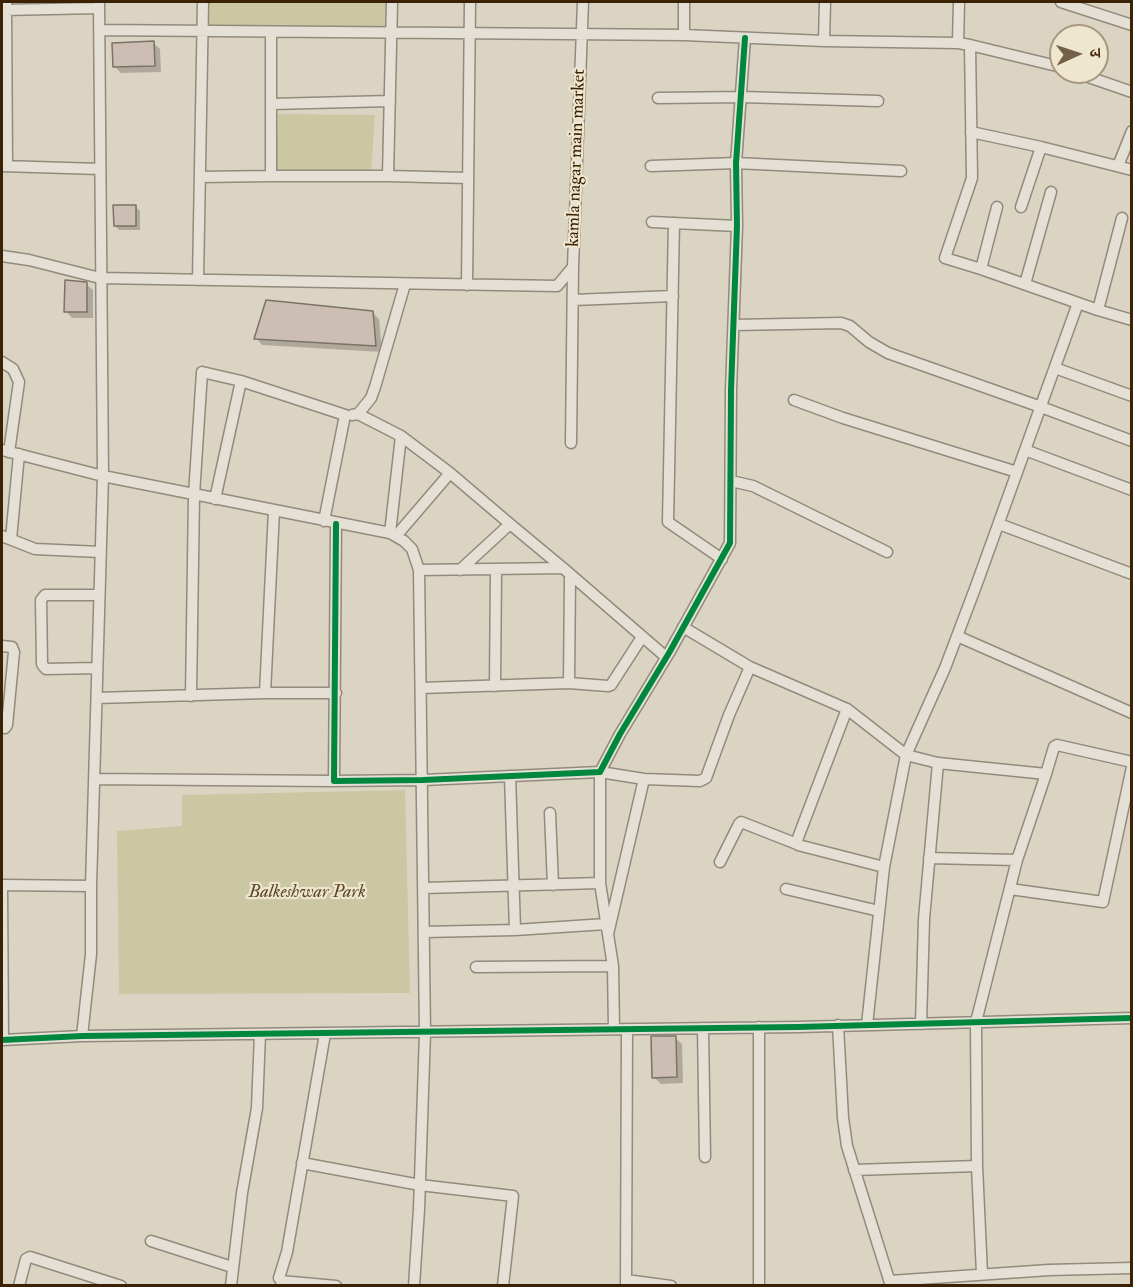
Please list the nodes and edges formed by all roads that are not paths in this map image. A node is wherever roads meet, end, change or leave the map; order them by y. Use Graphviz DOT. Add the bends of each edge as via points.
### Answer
graph roads {
  1 [pos="202,2"];
  2 [pos="392,2"];
  3 [pos="470,2"];
  4 [pos="583,2"];
  5 [pos="684,2"];
  6 [pos="825,2"];
  7 [pos="960,2"];
  8 [pos="1061,2"];
  9 [pos="99,5"];
  10 [pos="5,7"];
  11 [pos="1131,25"];
  12 [pos="99,30"];
  13 [pos="202,31"];
  14 [pos="272,32"];
  15 [pos="392,33"];
  16 [pos="469,34"];
  17 [pos="581,36"];
  18 [pos="684,36"];
  19 [pos="745,38"];
  20 [pos="824,41"];
  21 [pos="958,43"];
  22 [pos="970,45"];
  23 [pos="1049,64"];
  24 [pos="1108,84"];
  25 [pos="1131,92"];
  26 [pos="742,97"];
  27 [pos="658,98"];
  28 [pos="390,101"];
  29 [pos="878,101"];
  30 [pos="271,104"];
  31 [pos="4,115"];
  32 [pos="1131,131"];
  33 [pos="971,132"];
  34 [pos="1041,147"];
  35 [pos="736,163"];
  36 [pos="4,166"];
  37 [pos="651,166"];
  38 [pos="1118,166"];
  39 [pos="100,169"];
  40 [pos="1131,170"];
  41 [pos="901,171"];
  42 [pos="271,176"];
  43 [pos="200,177"];
  44 [pos="388,177"];
  45 [pos="468,178"];
  46 [pos="1051,192"];
  47 [pos="997,207"];
  48 [pos="1021,207"];
  49 [pos="1122,218"];
  50 [pos="652,222"];
  51 [pos="674,223"];
  52 [pos="737,226"];
  53 [pos="2,256"];
  54 [pos="573,267"];
  55 [pos="981,269"];
  56 [pos="100,278"];
  57 [pos="198,280"];
  58 [pos="405,284"];
  59 [pos="467,285"];
  60 [pos="1025,285"];
  61 [pos="673,296"];
  62 [pos="573,300"];
  63 [pos="1078,303"];
  64 [pos="1098,310"];
  65 [pos="1131,320"];
  66 [pos="734,324"];
  67 [pos="2,362"];
  68 [pos="1055,368"];
  69 [pos="241,381"];
  70 [pos="1131,396"];
  71 [pos="794,400"];
  72 [pos="1041,407"];
  73 [pos="358,414"];
  74 [pos="345,415"];
  75 [pos="401,435"];
  76 [pos="1131,441"];
  77 [pos="571,443"];
  78 [pos="1025,450"];
  79 [pos="10,452"];
  80 [pos="450,472"];
  81 [pos="1017,472"];
  82 [pos="104,476"];
  83 [pos="731,481"];
  84 [pos="1131,490"];
  85 [pos="194,495"];
  86 [pos="216,499"];
  87 [pos="274,511"];
  88 [pos="324,521"];
  89 [pos="336,524"];
  90 [pos="510,524"];
  91 [pos="999,524"];
  92 [pos="393,535"];
  93 [pos="6,537"];
  94 [pos="100,552"];
  95 [pos="887,552"];
  96 [pos="722,559"];
  97 [pos="496,569"];
  98 [pos="419,570"];
  99 [pos="460,570"];
  100 [pos="566,571"];
  101 [pos="1131,574"];
  102 [pos="99,595"];
  103 [pos="683,627"];
  104 [pos="957,636"];
  105 [pos="642,637"];
  106 [pos="2,646"];
  107 [pos="666,657"];
  108 [pos="750,667"];
  109 [pos="97,668"];
  110 [pos="569,683"];
  111 [pos="495,686"];
  112 [pos="421,688"];
  113 [pos="265,693"];
  114 [pos="336,693"];
  115 [pos="191,696"];
  116 [pos="97,698"];
  117 [pos="847,709"];
  118 [pos="1131,713"];
  119 [pos="2,727"];
  120 [pos="906,755"];
  121 [pos="1131,762"];
  122 [pos="938,763"];
  123 [pos="1131,767"];
  124 [pos="600,772"];
  125 [pos="1046,774"];
  126 [pos="510,776"];
  127 [pos="94,779"];
  128 [pos="644,779"];
  129 [pos="423,780"];
  130 [pos="334,781"];
  131 [pos="550,813"];
  132 [pos="797,844"];
  133 [pos="929,858"];
  134 [pos="1017,860"];
  135 [pos="720,862"];
  136 [pos="884,867"];
  137 [pos="600,883"];
  138 [pos="2,885"];
  139 [pos="553,885"];
  140 [pos="91,886"];
  141 [pos="513,886"];
  142 [pos="424,888"];
  143 [pos="1010,889"];
  144 [pos="786,890"];
  145 [pos="879,911"];
  146 [pos="607,929"];
  147 [pos="515,930"];
  148 [pos="424,932"];
  149 [pos="612,966"];
  150 [pos="476,967"];
  151 [pos="1131,1018"];
  152 [pos="976,1022"];
  153 [pos="921,1024"];
  154 [pos="838,1025"];
  155 [pos="867,1025"];
  156 [pos="759,1027"];
  157 [pos="703,1028"];
  158 [pos="614,1029"];
  159 [pos="627,1029"];
  160 [pos="425,1033"];
  161 [pos="260,1034"];
  162 [pos="325,1034"];
  163 [pos="82,1036"];
  164 [pos="2,1040"];
  165 [pos="705,1157"];
  166 [pos="302,1163"];
  167 [pos="976,1166"];
  168 [pos="854,1170"];
  169 [pos="420,1185"];
  170 [pos="151,1241"];
  171 [pos="232,1267"];
  172 [pos="1131,1268"];
  173 [pos="982,1274"];
  174 [pos="626,1283"];
  175 [pos="891,1283"];
  176 [pos="19,1286"];
  177 [pos="121,1286"];
  178 [pos="231,1286"];
  179 [pos="336,1286"];
  180 [pos="414,1286"];
  181 [pos="502,1286"];
  182 [pos="671,1286"];
  183 [pos="759,1286"];
  1 -- 13 [label="street"];
  2 -- 15 [label="street"];
  3 -- 16 [label="street"];
  4 -- 17 [label="street, kamla nagar main market"];
  5 -- 18 [label="street"];
  6 -- 20 [label="street"];
  7 -- 21 [label="street"];
  8 -- 11 [label="street"];
  9 -- 10 [label="street"];
  9 -- 12 [label="street"];
  10 -- 31 [label="street"];
  12 -- 13 [label="street"];
  12 -- 39 [label="street"];
  13 -- 14 [label="street"];
  13 -- 43 [label="street"];
  14 -- 15 [label="street"];
  14 -- 30 [label="street"];
  15 -- 16 [label="street"];
  15 -- 28 [label="street"];
  16 -- 17 [label="street"];
  16 -- 45 [label="street"];
  17 -- 18 [label="street"];
  17 -- 54 [label="street, kamla nagar main market"];
  18 -- 19 [label="street"];
  19 -- 20 [label="street"];
  19 -- 26 [label="street"];
  20 -- 21 [label="street"];
  21 -- 22 [label="street"];
  22 -- 23 [label="street"];
  22 -- 33 [label="street"];
  24 -- 25 [label="street"];
  26 -- 27 [label="street"];
  26 -- 29 [label="street"];
  26 -- 35 [label="street"];
  28 -- 30 [label="street"];
  28 -- 44 [label="street"];
  30 -- 42 [label="street"];
  31 -- 36 [label="street"];
  32 -- 38 [label="street"];
  33 -- 34 [label="street"];
  33 -- 55 [label="street" via="972,178 945,258"];
  34 -- 38 [label="street"];
  34 -- 48 [label="street"];
  35 -- 37 [label="street"];
  35 -- 41 [label="street"];
  35 -- 52 [label="street"];
  36 -- 39 [label="street"];
  38 -- 40 [label="street"];
  39 -- 56 [label="street"];
  42 -- 43 [label="street"];
  42 -- 44 [label="street"];
  43 -- 57 [label="street"];
  44 -- 45 [label="street"];
  45 -- 59 [label="street"];
  46 -- 60 [label="street"];
  47 -- 55 [label="street"];
  49 -- 64 [label="street"];
  50 -- 51 [label="street"];
  51 -- 52 [label="street"];
  51 -- 61 [label="street"];
  52 -- 66 [label="street"];
  53 -- 56 [label="street, kamla nagar main market"];
  54 -- 59 [label="street, kamla nagar main market" via="557,286"];
  54 -- 62 [label="street"];
  55 -- 60 [label="street"];
  56 -- 57 [label="street, kamla nagar main market"];
  56 -- 82 [label="street"];
  57 -- 58 [label="street, kamla nagar main market"];
  58 -- 59 [label="street, kamla nagar main market"];
  58 -- 73 [label="street" via="375,387"];
  60 -- 63 [label="street"];
  61 -- 62 [label="street"];
  61 -- 96 [label="street" via="668,522"];
  62 -- 77 [label="street"];
  63 -- 64 [label="street"];
  63 -- 68 [label="street"];
  64 -- 65 [label="street"];
  66 -- 72 [label="street" via="841,323 888,353"];
  66 -- 83 [label="street"];
  67 -- 79 [label="street" via="13,369 19,382"];
  68 -- 70 [label="street"];
  68 -- 72 [label="street"];
  69 -- 74 [label="street"];
  69 -- 85 [label="street" via="202,372"];
  69 -- 86 [label="street"];
  71 -- 81 [label="street"];
  72 -- 76 [label="street"];
  72 -- 78 [label="street"];
  73 -- 74 [label="street"];
  73 -- 75 [label="street"];
  74 -- 88 [label="street"];
  75 -- 80 [label="street"];
  75 -- 92 [label="street"];
  78 -- 81 [label="street"];
  78 -- 84 [label="street"];
  79 -- 82 [label="street"];
  79 -- 93 [label="street"];
  80 -- 90 [label="street"];
  80 -- 92 [label="street"];
  81 -- 91 [label="street"];
  82 -- 85 [label="street"];
  82 -- 94 [label="street"];
  83 -- 95 [label="street" via="753,486"];
  83 -- 96 [label="street" via="731,538"];
  85 -- 86 [label="street"];
  85 -- 115 [label="street"];
  86 -- 87 [label="street"];
  87 -- 88 [label="street"];
  87 -- 113 [label="street"];
  88 -- 89 [label="street"];
  89 -- 92 [label="street"];
  89 -- 114 [label="street"];
  90 -- 99 [label="street"];
  90 -- 100 [label="street"];
  91 -- 101 [label="street"];
  91 -- 104 [label="street"];
  92 -- 98 [label="street" via="412,549"];
  93 -- 94 [label="street" via="35,549"];
  94 -- 102 [label="street"];
  96 -- 103 [label="street"];
  97 -- 99 [label="street"];
  97 -- 100 [label="street"];
  97 -- 111 [label="street"];
  98 -- 99 [label="street"];
  98 -- 112 [label="street"];
  100 -- 105 [label="street"];
  100 -- 110 [label="street"];
  102 -- 109 [label="street"];
  102 -- 109 [label="street" via="45,595 40,600 44,667"];
  103 -- 107 [label="street"];
  103 -- 108 [label="street"];
  104 -- 118 [label="street"];
  104 -- 120 [label="street"];
  105 -- 107 [label="street"];
  105 -- 110 [label="street" via="611,685"];
  106 -- 119 [label="street" via="12,647 14,652 7,725"];
  107 -- 124 [label="street"];
  108 -- 117 [label="street"];
  108 -- 128 [label="street" via="706,778"];
  109 -- 116 [label="street"];
  110 -- 111 [label="street"];
  111 -- 112 [label="street"];
  112 -- 129 [label="street"];
  113 -- 114 [label="street"];
  113 -- 115 [label="street"];
  114 -- 130 [label="street"];
  115 -- 116 [label="street"];
  116 -- 127 [label="street"];
  117 -- 120 [label="street"];
  117 -- 132 [label="street"];
  120 -- 122 [label="street"];
  120 -- 136 [label="street"];
  121 -- 125 [label="street" via="1057,746"];
  122 -- 125 [label="street"];
  122 -- 133 [label="street"];
  123 -- 143 [label="street" via="1103,902"];
  124 -- 126 [label="street"];
  124 -- 128 [label="street"];
  124 -- 137 [label="street"];
  125 -- 134 [label="street"];
  126 -- 129 [label="street"];
  126 -- 141 [label="street"];
  127 -- 130 [label="street"];
  127 -- 140 [label="street"];
  128 -- 146 [label="street"];
  129 -- 130 [label="street"];
  129 -- 142 [label="street"];
  131 -- 139 [label="street"];
  132 -- 135 [label="street" via="741,822"];
  132 -- 136 [label="street"];
  133 -- 134 [label="street"];
  133 -- 153 [label="street"];
  134 -- 143 [label="street"];
  136 -- 145 [label="street"];
  137 -- 139 [label="street"];
  137 -- 146 [label="street"];
  138 -- 140 [label="street"];
  138 -- 164 [label="street"];
  139 -- 141 [label="street"];
  140 -- 163 [label="street" via="91,954"];
  141 -- 142 [label="street"];
  141 -- 147 [label="street"];
  142 -- 148 [label="street"];
  143 -- 152 [label="street"];
  144 -- 145 [label="street"];
  145 -- 155 [label="street"];
  146 -- 147 [label="street"];
  146 -- 149 [label="street"];
  147 -- 148 [label="street"];
  148 -- 160 [label="street"];
  149 -- 150 [label="street"];
  149 -- 158 [label="street"];
  151 -- 152 [label="street"];
  152 -- 153 [label="street"];
  152 -- 167 [label="street"];
  153 -- 155 [label="street"];
  154 -- 155 [label="street"];
  154 -- 156 [label="street"];
  154 -- 168 [label="street" via="843,1118"];
  156 -- 157 [label="street"];
  156 -- 183 [label="street"];
  157 -- 159 [label="street"];
  157 -- 165 [label="street"];
  158 -- 159 [label="street"];
  158 -- 160 [label="street"];
  159 -- 174 [label="street"];
  160 -- 162 [label="street"];
  160 -- 169 [label="street"];
  161 -- 162 [label="street"];
  161 -- 163 [label="street"];
  161 -- 171 [label="street" via="256,1108"];
  162 -- 166 [label="street"];
  163 -- 164 [label="street"];
  166 -- 169 [label="street"];
  166 -- 179 [label="street" via="279,1280"];
  167 -- 168 [label="street"];
  167 -- 173 [label="street"];
  168 -- 175 [label="street"];
  169 -- 180 [label="street"];
  169 -- 181 [label="street" via="513,1196"];
  170 -- 171 [label="street"];
  171 -- 178 [label="street"];
  172 -- 173 [label="street"];
  173 -- 175 [label="street"];
  174 -- 182 [label="street"];
  176 -- 177 [label="street" via="26,1259 30,1257"];
}
